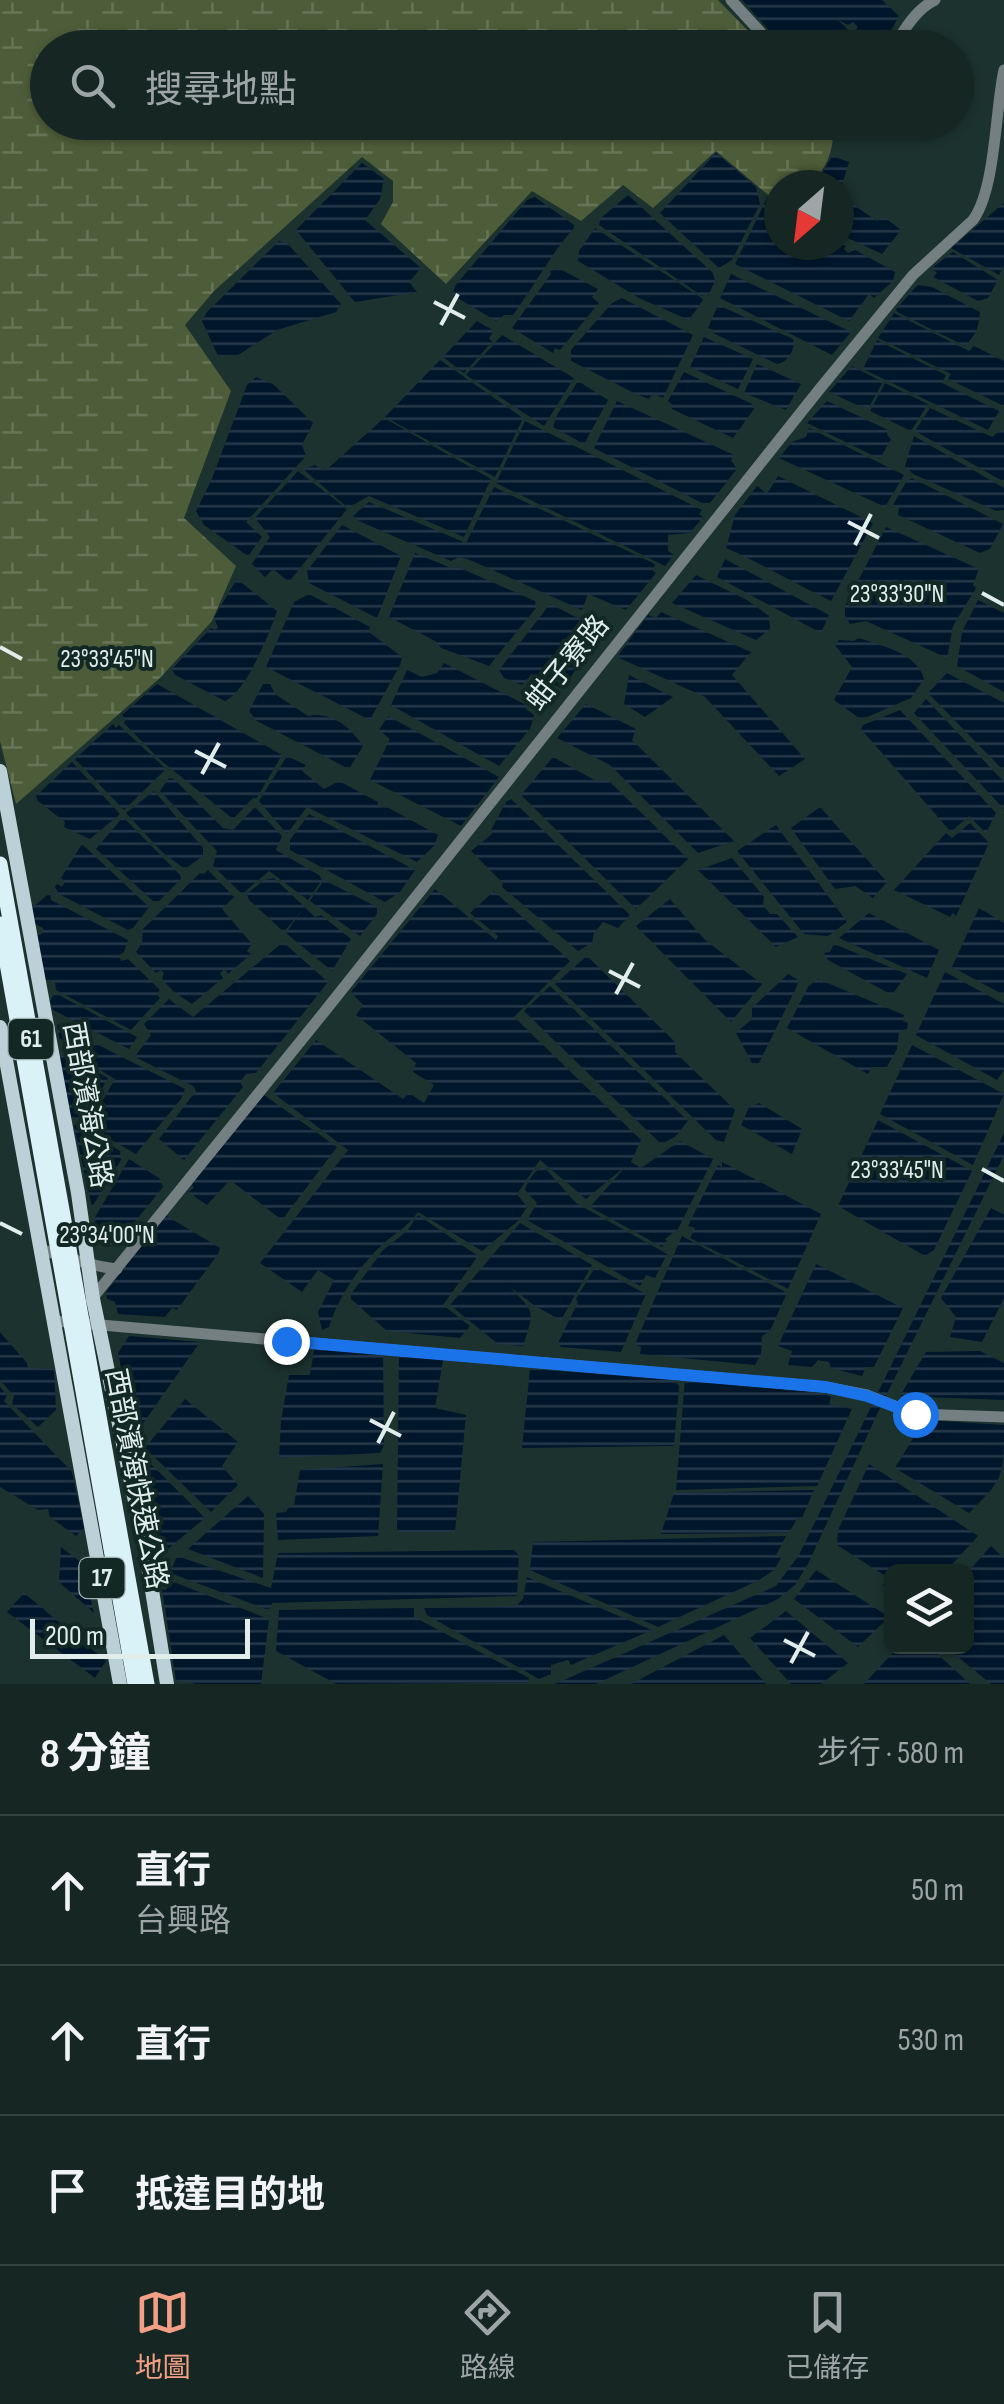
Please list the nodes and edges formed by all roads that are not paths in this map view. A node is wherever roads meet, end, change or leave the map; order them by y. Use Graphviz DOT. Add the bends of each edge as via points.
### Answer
graph roads {
  1 [pos="731,0"];
  2 [pos="935,0"];
  3 [pos="759,30"];
  4 [pos="906,30"];
  5 [pos="1004,70"];
  6 [pos="0,772"];
  7 [pos="0,864"];
  8 [pos="0,924"];
  9 [pos="0,1027"];
  10 [pos="55,1215"];
  11 [pos="40,1250"];
  12 [pos="88,1266"];
  13 [pos="117,1270"];
  14 [pos="49,1294"];
  15 [pos="94,1299"];
  16 [pos="54,1321"];
  17 [pos="101,1326"];
  18 [pos="1004,1417"];
  19 [pos="135,1646"];
  20 [pos="120,1684"];
  21 [pos="133,1684"];
  22 [pos="149,1684"];
  23 [pos="167,1684"];
  1 -- 3 [label="street"];
  2 -- 4 [label="street"];
  5 -- 13 [label="street, 蚶子寮路" via="979,212 913,275 829,377"];
  6 -- 12 [label="main road, 西部濱海公路 / 17"];
  7 -- 10 [label="highway, 61"];
  8 -- 10 [label="highway, 61"];
  9 -- 11 [label="main road, 17"];
  10 -- 19 [label="highway, 西部濱海快速公路 / 61"];
  11 -- 12 [label="street"];
  11 -- 14 [label="main road, 17"];
  12 -- 13 [label="street"];
  12 -- 14 [label="street" via="66,1274"];
  12 -- 15 [label="main road, 西部濱海公路 / 17"];
  13 -- 15 [label="street, 蚶子寮路"];
  14 -- 16 [label="main road, 17"];
  15 -- 16 [label="street"];
  15 -- 17 [label="main road, 西部濱海公路 / 17"];
  16 -- 17 [label="street"];
  16 -- 20 [label="main road, 17"];
  17 -- 18 [label="street" via="810,1386 867,1396 915,1414"];
  17 -- 23 [label="main road, 西部濱海公路 / 17"];
  19 -- 21 [label="highway"];
  19 -- 22 [label="highway"];
}
